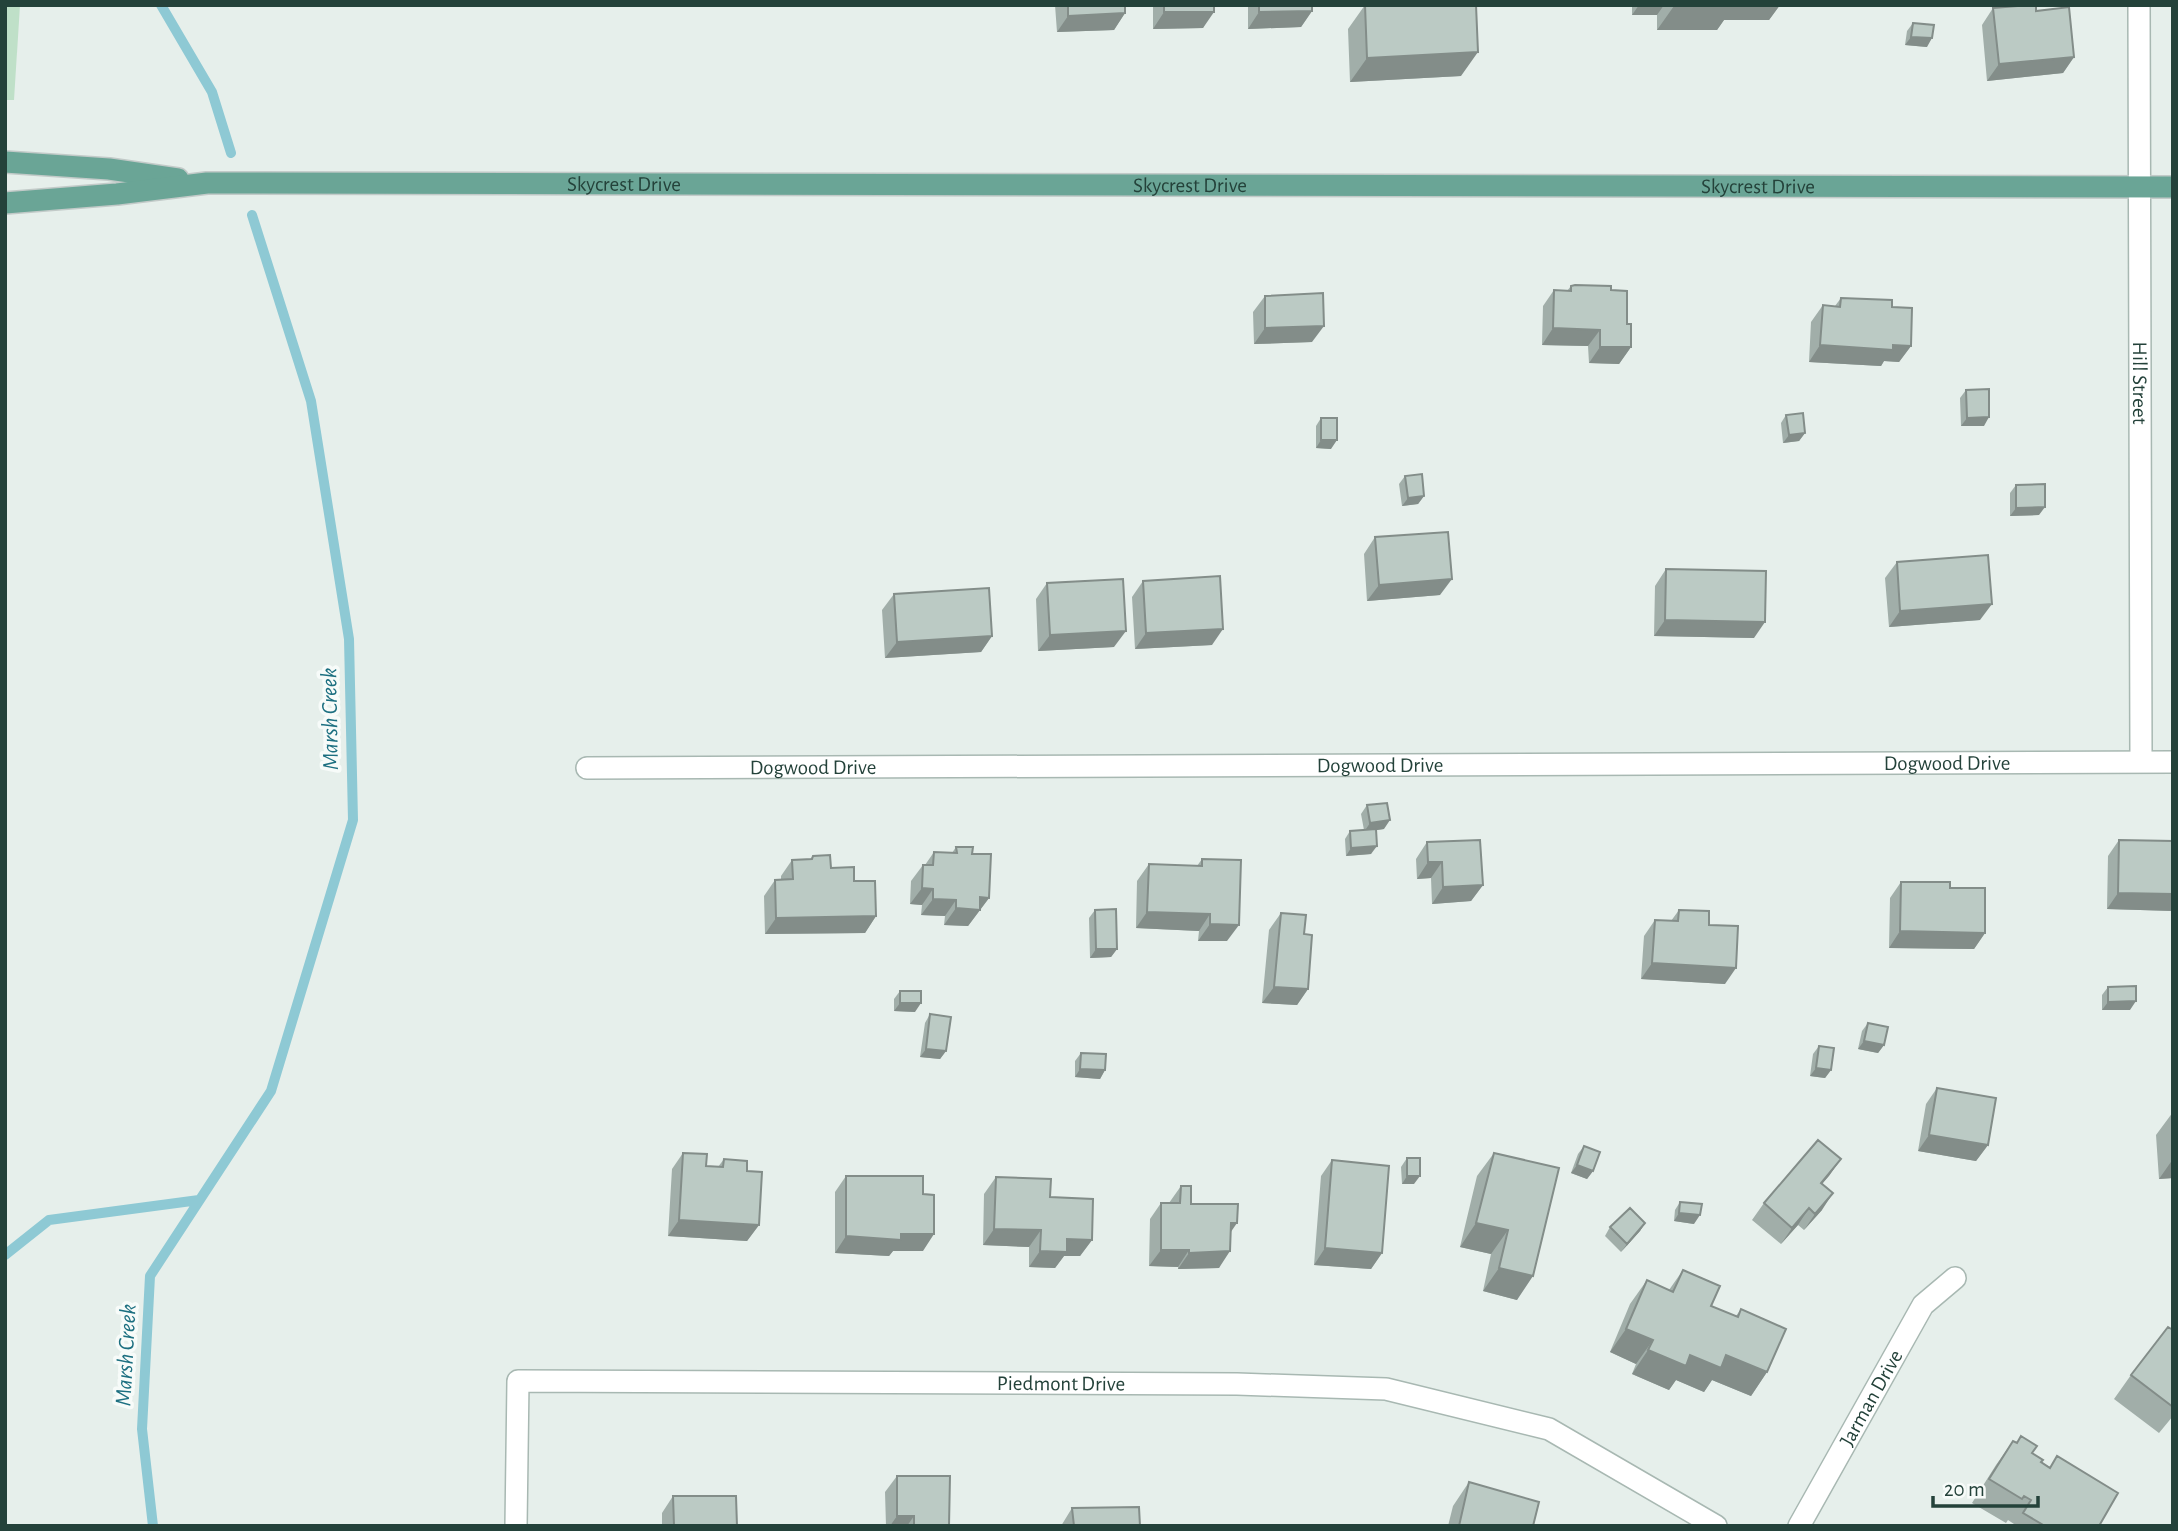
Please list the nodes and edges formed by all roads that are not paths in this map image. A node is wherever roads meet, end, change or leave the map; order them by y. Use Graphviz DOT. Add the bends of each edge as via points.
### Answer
graph roads {
  1 [pos="2139,5"];
  2 [pos="5,162"];
  3 [pos="207,184"];
  4 [pos="2140,187"];
  5 [pos="2173,187"];
  6 [pos="5,203"];
  7 [pos="2141,761"];
  8 [pos="2173,762"];
  9 [pos="587,768"];
  10 [pos="1955,1278"];
  11 [pos="516,1526"];
  12 [pos="1716,1526"];
  13 [pos="1799,1526"];
  1 -- 4 [label="street, Hill Street"];
  2 -- 3 [label="main road, Skycrest Drive" via="109,169"];
  3 -- 4 [label="main road, Skycrest Drive"];
  3 -- 6 [label="main road, Skycrest Drive"];
  4 -- 5 [label="main road, Skycrest Drive"];
  4 -- 7 [label="street, Hill Street"];
  7 -- 8 [label="street, Dogwood Drive"];
  7 -- 9 [label="street, Dogwood Drive"];
  10 -- 13 [label="street, Jarman Drive" via="1923,1305"];
  11 -- 12 [label="street, Piedmont Drive" via="518,1381 1237,1384 1385,1389 1549,1429"];
}
